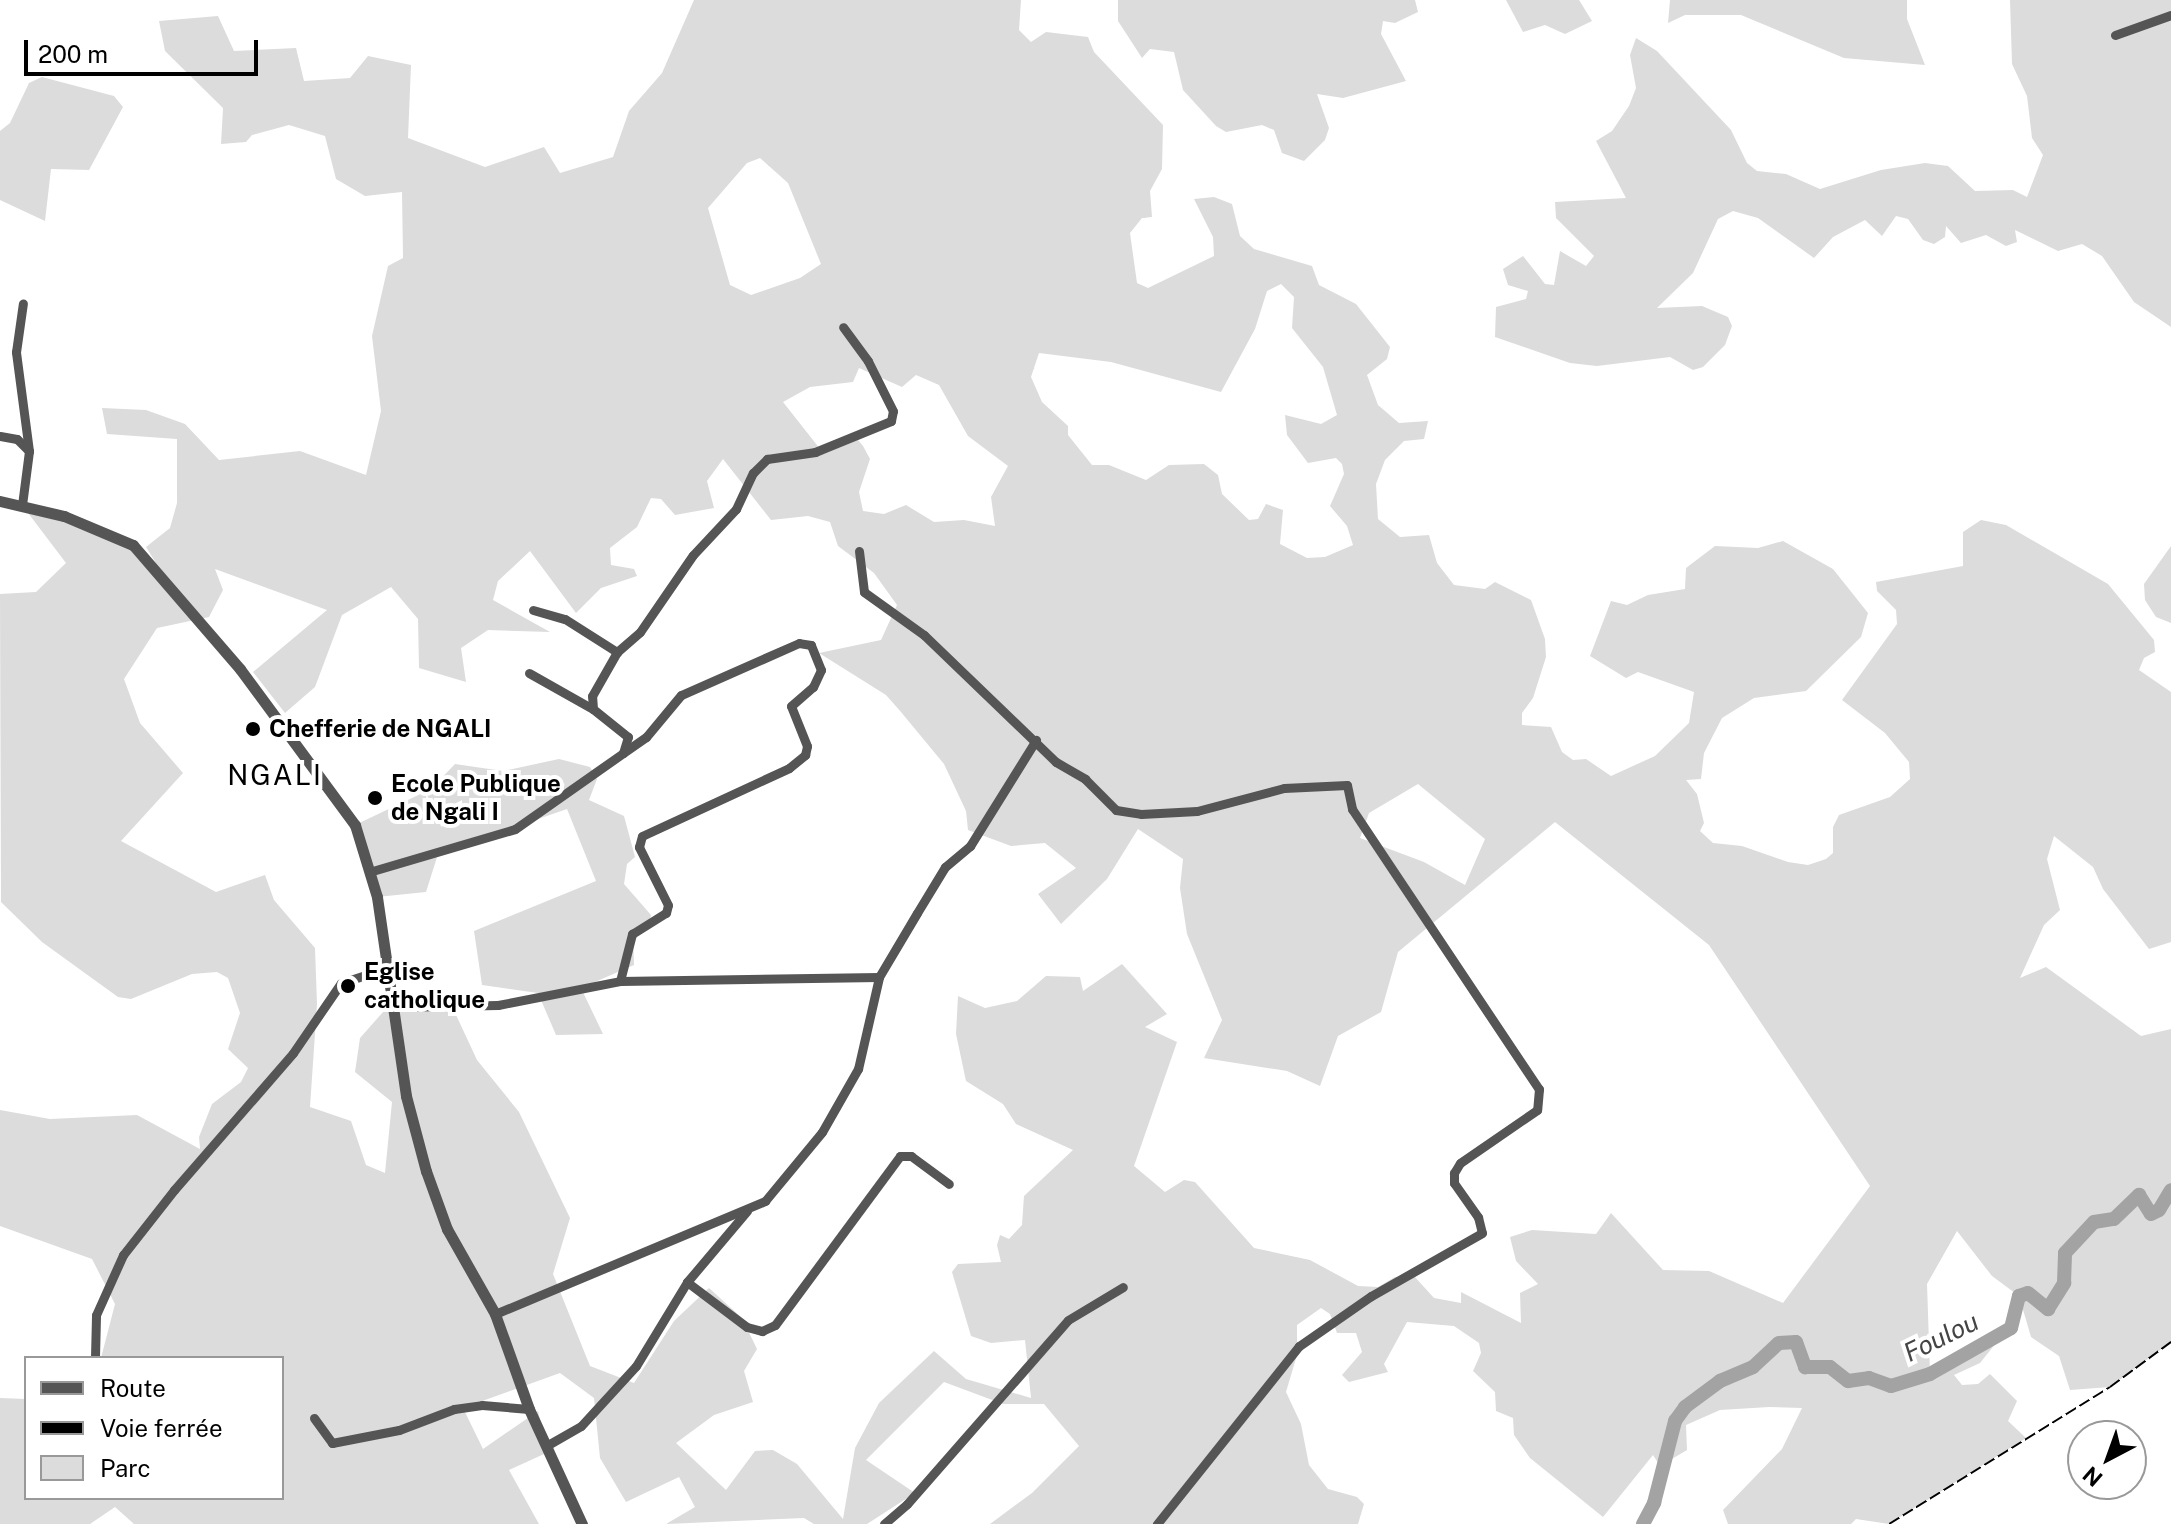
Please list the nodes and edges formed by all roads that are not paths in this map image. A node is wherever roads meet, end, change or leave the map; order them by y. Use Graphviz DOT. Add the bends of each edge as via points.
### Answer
graph roads {
  1 [pos="2171,15"];
  2 [pos="2115,35"];
  3 [pos="23,303"];
  4 [pos="843,327"];
  5 [pos="0,436"];
  6 [pos="29,451"];
  7 [pos="0,501"];
  8 [pos="22,505"];
  9 [pos="859,551"];
  10 [pos="533,610"];
  11 [pos="617,652"];
  12 [pos="529,673"];
  13 [pos="593,709"];
  14 [pos="1036,740"];
  15 [pos="623,753"];
  16 [pos="369,872"];
  17 [pos="879,977"];
  18 [pos="391,981"];
  19 [pos="620,981"];
  20 [pos="393,1007"];
  21 [pos="949,1184"];
  22 [pos="749,1209"];
  23 [pos="687,1282"];
  24 [pos="1123,1287"];
  25 [pos="495,1314"];
  26 [pos="95,1356"];
  27 [pos="529,1409"];
  28 [pos="314,1418"];
  29 [pos="546,1446"];
  30 [pos="582,1524"];
  31 [pos="884,1524"];
  32 [pos="1157,1524"];
  1 -- 2 [label="street"];
  3 -- 6 [label="street" via="16,352"];
  4 -- 11 [label="street" via="868,361 893,411 891,421 815,452 767,459 753,473 728,519 693,555 640,632"];
  5 -- 6 [label="street" via="17,439"];
  6 -- 8 [label="street"];
  7 -- 8 [label="street"];
  8 -- 16 [label="street" via="133,545 158,569 355,825"];
  9 -- 14 [label="street" via="864,592 924,635"];
  10 -- 11 [label="street" via="565,619"];
  11 -- 13 [label="street" via="592,696"];
  12 -- 13 [label="street"];
  13 -- 15 [label="street" via="628,737"];
  14 -- 17 [label="street" via="970,846 945,867"];
  14 -- 32 [label="street" via="1116,810 1141,814 1197,811 1284,788 1347,785 1352,809 1515,1050 1541,1100 1537,1110 1460,1163 1454,1173 1454,1183 1478,1217 1482,1233 1371,1296 1299,1346"];
  15 -- 16 [label="street" via="515,829"];
  15 -- 19 [label="street" via="646,737 681,695 799,643 811,645 821,670 813,687 791,706 807,746 805,755 789,768 642,836 639,847 668,905 666,913 632,934"];
  16 -- 18 [label="street"];
  17 -- 19 [label="street"];
  17 -- 22 [label="street" via="858,1069 822,1132 765,1201"];
  18 -- 20 [label="street"];
  18 -- 26 [label="street" via="368,974 341,983 293,1053 166,1201 118,1267 96,1315"];
  19 -- 20 [label="street" via="498,1005"];
  20 -- 25 [label="street" via="406,1096 426,1171 447,1229"];
  21 -- 23 [label="street" via="911,1156 900,1156 775,1325 762,1331 747,1327"];
  22 -- 23 [label="street"];
  22 -- 25 [label="street"];
  23 -- 29 [label="street" via="636,1366 581,1426"];
  24 -- 31 [label="street" via="1068,1320"];
  25 -- 27 [label="street"];
  27 -- 28 [label="street" via="454,1409 399,1430 332,1443"];
  27 -- 29 [label="street"];
  29 -- 30 [label="street"];
}
